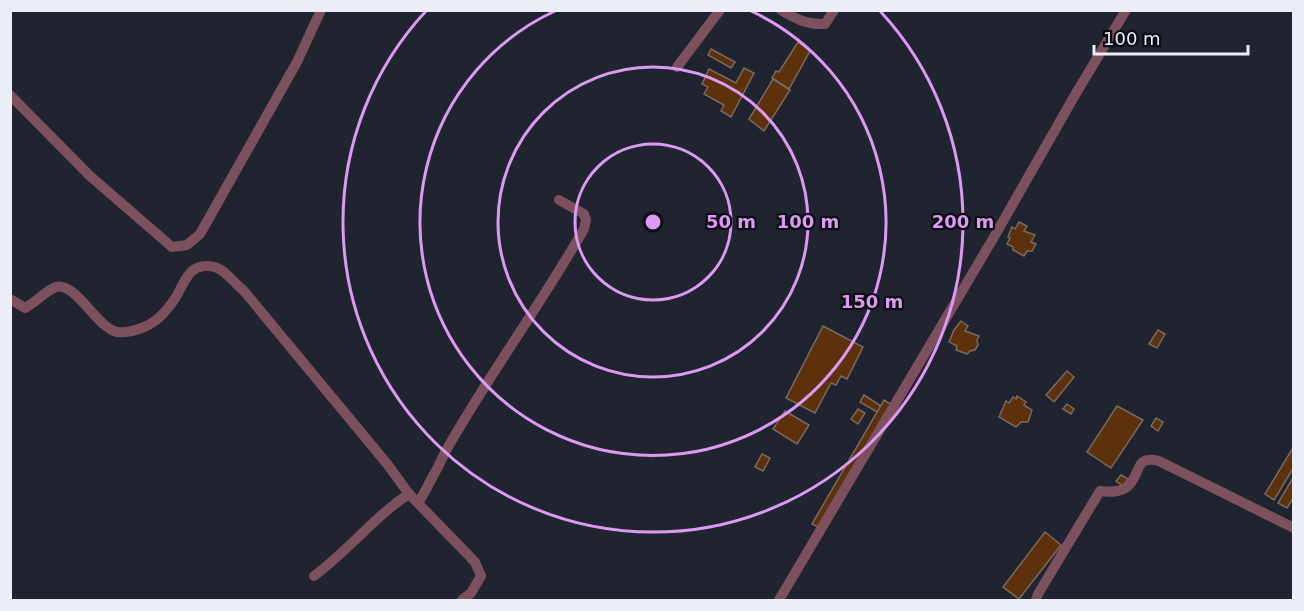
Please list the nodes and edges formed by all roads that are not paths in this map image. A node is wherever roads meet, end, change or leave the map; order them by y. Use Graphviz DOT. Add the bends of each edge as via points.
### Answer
graph roads {
  1 [pos="321,10"];
  2 [pos="720,10"];
  3 [pos="781,10"];
  4 [pos="834,10"];
  5 [pos="1126,10"];
  6 [pos="677,67"];
  7 [pos="10,95"];
  8 [pos="559,200"];
  9 [pos="10,299"];
  10 [pos="409,494"];
  11 [pos="418,503"];
  12 [pos="1293,528"];
  13 [pos="314,576"];
  14 [pos="462,600"];
  15 [pos="779,600"];
  16 [pos="1036,600"];
  1 -- 7 [label="street" via="297,62 200,234 187,244 172,247 90,176"];
  2 -- 6 [label="street"];
  3 -- 4 [label="street" via="813,25 825,24"];
  5 -- 15 [label="street"];
  8 -- 11 [label="street" via="584,214 584,229 499,363"];
  9 -- 10 [label="street" via="26,308 57,286 62,287 75,294 105,326 117,332 132,331 149,326 161,316 194,269 217,268 244,291"];
  10 -- 11 [label="street"];
  10 -- 13 [label="street"];
  11 -- 14 [label="street" via="480,570 478,584"];
  12 -- 16 [label="street" via="1148,459 1142,462 1128,486 1114,492 1100,491"];
}
